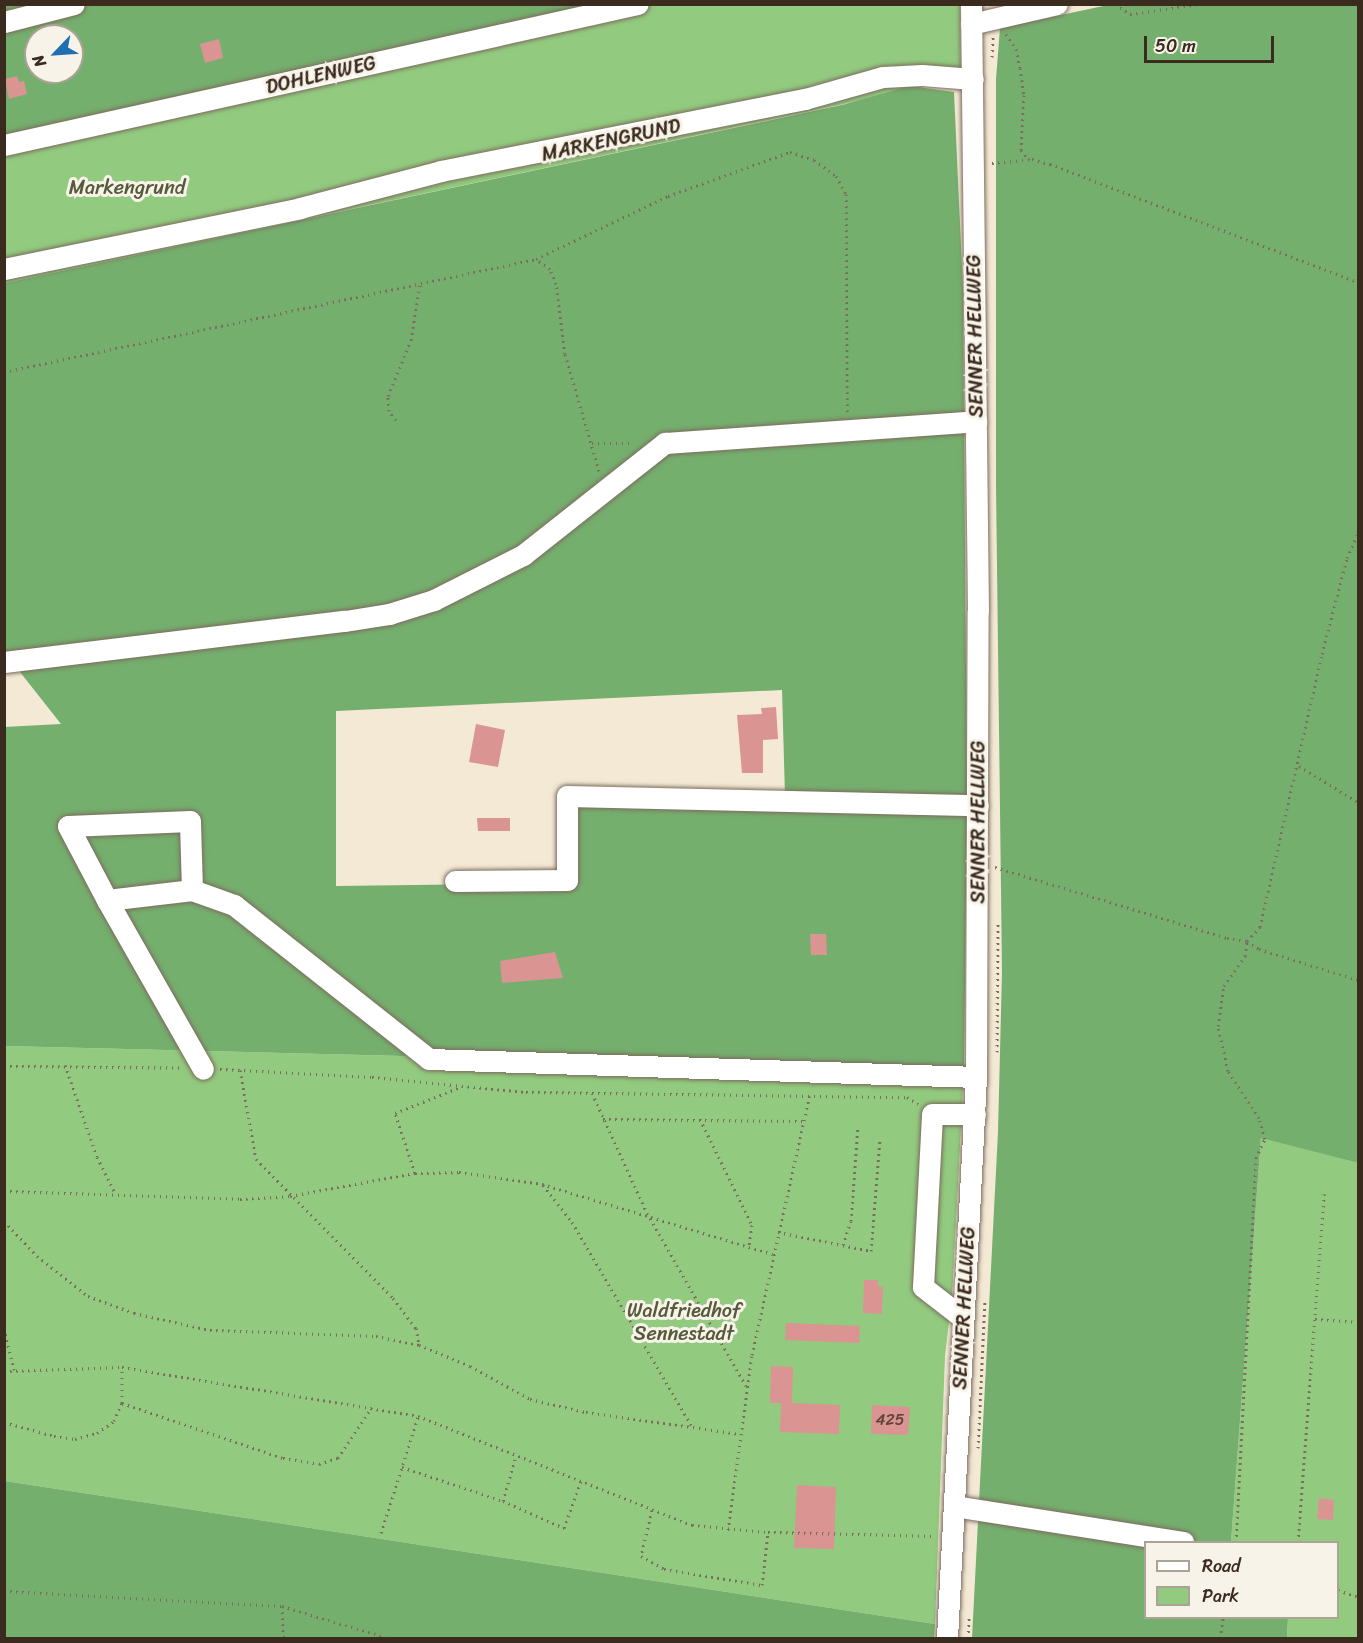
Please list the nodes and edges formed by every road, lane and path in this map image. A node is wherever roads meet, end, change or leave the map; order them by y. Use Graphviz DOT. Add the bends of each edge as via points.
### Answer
graph roads {
  1 [pos="74,4"];
  2 [pos="638,4"];
  3 [pos="1057,4"];
  4 [pos="1115,4"];
  5 [pos="1200,4"];
  6 [pos="971,14"];
  7 [pos="994,19"];
  8 [pos="4,22"];
  9 [pos="973,79"];
  10 [pos="4,145"];
  11 [pos="973,159"];
  12 [pos="1029,160"];
  13 [pos="536,259"];
  14 [pos="4,270"];
  15 [pos="1359,282"];
  16 [pos="420,285"];
  17 [pos="4,372"];
  18 [pos="396,420"];
  19 [pos="976,421"];
  20 [pos="847,429"];
  21 [pos="591,443"];
  22 [pos="650,452"];
  23 [pos="603,491"];
  24 [pos="1359,534"];
  25 [pos="4,662"];
  26 [pos="1298,765"];
  27 [pos="1359,802"];
  28 [pos="978,805"];
  29 [pos="979,863"];
  30 [pos="454,881"];
  31 [pos="192,890"];
  32 [pos="107,900"];
  33 [pos="1247,940"];
  34 [pos="1359,980"];
  35 [pos="65,1065"];
  36 [pos="4,1066"];
  37 [pos="203,1069"];
  38 [pos="240,1070"];
  39 [pos="976,1077"];
  40 [pos="462,1086"];
  41 [pos="592,1093"];
  42 [pos="810,1094"];
  43 [pos="932,1114"];
  44 [pos="975,1114"];
  45 [pos="603,1119"];
  46 [pos="700,1119"];
  47 [pos="804,1120"];
  48 [pos="858,1126"];
  49 [pos="880,1140"];
  50 [pos="415,1173"];
  51 [pos="542,1184"];
  52 [pos="4,1191"];
  53 [pos="115,1193"];
  54 [pos="1324,1194"];
  55 [pos="290,1196"];
  56 [pos="647,1213"];
  57 [pos="4,1221"];
  58 [pos="778,1232"];
  59 [pos="843,1245"];
  60 [pos="749,1246"];
  61 [pos="773,1254"];
  62 [pos="985,1316"];
  63 [pos="963,1318"];
  64 [pos="1315,1319"];
  65 [pos="1359,1323"];
  66 [pos="4,1328"];
  67 [pos="419,1345"];
  68 [pos="122,1367"];
  69 [pos="14,1370"];
  70 [pos="4,1371"];
  71 [pos="747,1388"];
  72 [pos="122,1403"];
  73 [pos="372,1407"];
  74 [pos="418,1416"];
  75 [pos="4,1422"];
  76 [pos="693,1428"];
  77 [pos="740,1434"];
  78 [pos="978,1449"];
  79 [pos="516,1456"];
  80 [pos="402,1467"];
  81 [pos="581,1481"];
  82 [pos="503,1501"];
  83 [pos="954,1506"];
  84 [pos="652,1509"];
  85 [pos="728,1530"];
  86 [pos="768,1532"];
  87 [pos="381,1533"];
  88 [pos="953,1537"];
  89 [pos="1177,1541"];
  90 [pos="1236,1541"];
  91 [pos="1298,1541"];
  92 [pos="1339,1590"];
  93 [pos="4,1591"];
  94 [pos="1359,1597"];
  95 [pos="282,1606"];
  96 [pos="1224,1619"];
  97 [pos="283,1638"];
  98 [pos="388,1638"];
  99 [pos="947,1638"];
  100 [pos="1220,1638"];
  1 -- 8 [label="street"];
  2 -- 10 [label="street, DOHLENWEG"];
  3 -- 7 [label="street"];
  4 -- 5 [label="path" via="1130,15"];
  6 -- 7 [label="street"];
  6 -- 9 [label="street, SENNER HELLWEG"];
  7 -- 12 [label="path" via="1016,49 1024,95 1021,150"];
  9 -- 11 [label="street, SENNER HELLWEG"];
  9 -- 14 [label="street, MARKENGRUND" via="883,77 805,99 441,171 300,208"];
  11 -- 12 [label="path" via="991,164"];
  11 -- 19 [label="street, SENNER HELLWEG"];
  12 -- 15 [label="path" via="1050,164"];
  13 -- 16 [label="path"];
  13 -- 20 [label="path" via="668,195 754,162 790,152 814,160 836,176 846,194"];
  13 -- 21 [label="path" via="550,269 556,284 565,354"];
  16 -- 17 [label="path" via="256,316"];
  16 -- 18 [label="path" via="411,340 387,396 389,411"];
  19 -- 20 [label="street"];
  19 -- 28 [label="street, SENNER HELLWEG"];
  20 -- 22 [label="street" via="696,438 665,443"];
  21 -- 22 [label="path" via="637,443"];
  21 -- 23 [label="path"];
  22 -- 23 [label="street"];
  23 -- 25 [label="street" via="523,555 434,600 389,614"];
  24 -- 26 [label="path" via="1347,558"];
  26 -- 27 [label="path"];
  26 -- 33 [label="path" via="1260,927"];
  28 -- 29 [label="street, SENNER HELLWEG"];
  28 -- 30 [label="street" via="567,796 567,880"];
  29 -- 33 [label="path" via="1227,938"];
  29 -- 39 [label="street, SENNER HELLWEG"];
  31 -- 32 [label="street"];
  31 -- 32 [label="street" via="190,821 68,826"];
  31 -- 39 [label="street" via="234,905 429,1059"];
  32 -- 37 [label="street"];
  33 -- 34 [label="path" via="1259,949"];
  33 -- 90 [label="path" via="1245,956 1224,986 1218,1026 1228,1071 1259,1118 1265,1139 1256,1158"];
  35 -- 36 [label="path"];
  35 -- 37 [label="path"];
  35 -- 53 [label="path" via="97,1157"];
  37 -- 38 [label="path"];
  38 -- 40 [label="path"];
  38 -- 55 [label="path" via="256,1159"];
  39 -- 44 [label="street, SENNER HELLWEG"];
  40 -- 41 [label="path"];
  40 -- 50 [label="path" via="395,1113"];
  41 -- 42 [label="path"];
  41 -- 45 [label="path"];
  42 -- 43 [label="path" via="908,1097"];
  42 -- 47 [label="path"];
  43 -- 44 [label="street"];
  43 -- 63 [label="street" via="923,1287"];
  44 -- 63 [label="street, SENNER HELLWEG"];
  45 -- 46 [label="path"];
  45 -- 56 [label="path"];
  46 -- 47 [label="path"];
  46 -- 60 [label="path" via="752,1225"];
  47 -- 58 [label="path"];
  48 -- 59 [label="path" via="851,1221"];
  49 -- 59 [label="path" via="871,1251"];
  50 -- 51 [label="path" via="488,1174"];
  50 -- 55 [label="path"];
  51 -- 56 [label="path"];
  51 -- 76 [label="path" via="572,1222"];
  52 -- 53 [label="path"];
  53 -- 55 [label="path" via="240,1199"];
  54 -- 64 [label="path"];
  55 -- 67 [label="path" via="393,1298 416,1328"];
  56 -- 60 [label="path"];
  56 -- 71 [label="path"];
  57 -- 67 [label="path" via="37,1257 88,1296 134,1313 210,1330 376,1336"];
  58 -- 59 [label="path"];
  58 -- 61 [label="path"];
  60 -- 61 [label="path"];
  61 -- 71 [label="path"];
  62 -- 78 [label="path"];
  63 -- 83 [label="street, SENNER HELLWEG"];
  64 -- 65 [label="path"];
  64 -- 91 [label="path"];
  66 -- 69 [label="path"];
  67 -- 76 [label="path" via="470,1366 530,1399 586,1413"];
  68 -- 69 [label="path"];
  68 -- 72 [label="path"];
  68 -- 73 [label="path"];
  69 -- 70 [label="path"];
  71 -- 77 [label="path"];
  72 -- 73 [label="path" via="283,1458 319,1464 338,1458"];
  72 -- 75 [label="path" via="114,1421 97,1433 75,1438"];
  73 -- 74 [label="path"];
  74 -- 79 [label="path"];
  74 -- 80 [label="path"];
  76 -- 77 [label="path"];
  77 -- 85 [label="path"];
  79 -- 81 [label="path"];
  79 -- 82 [label="path"];
  80 -- 82 [label="path"];
  80 -- 87 [label="path"];
  81 -- 82 [label="path" via="564,1528"];
  81 -- 84 [label="path"];
  83 -- 88 [label="street, SENNER HELLWEG"];
  83 -- 89 [label="street"];
  84 -- 85 [label="path" via="692,1525"];
  84 -- 86 [label="path" via="641,1556 664,1569 762,1585"];
  85 -- 86 [label="path"];
  86 -- 88 [label="path"];
  88 -- 99 [label="street, SENNER HELLWEG"];
  92 -- 94 [label="path"];
  93 -- 95 [label="path"];
  95 -- 97 [label="path"];
  95 -- 98 [label="path"];
  96 -- 100 [label="path"];
}
